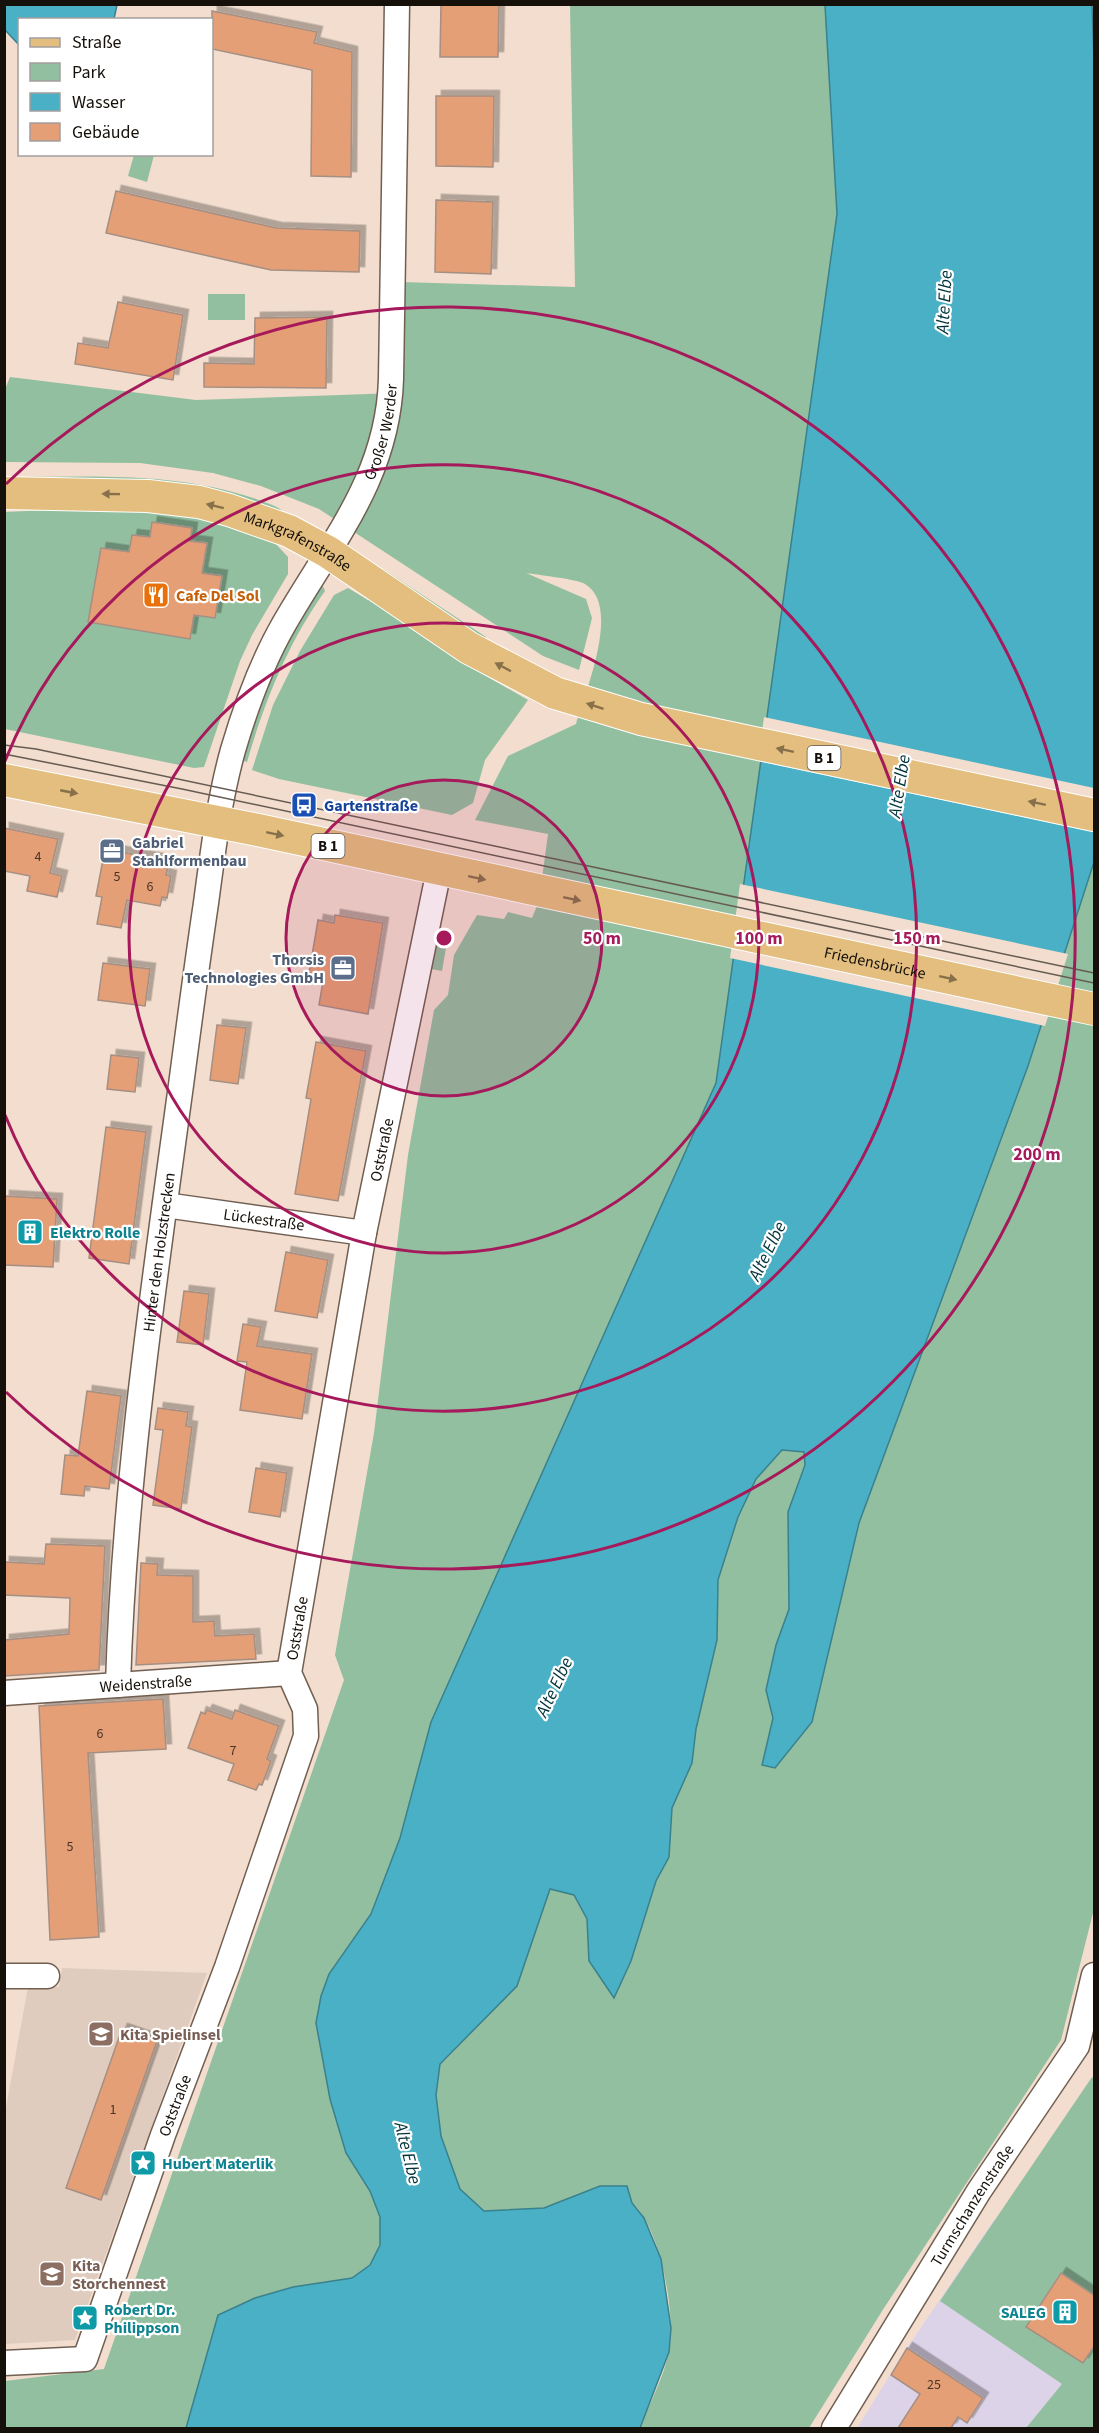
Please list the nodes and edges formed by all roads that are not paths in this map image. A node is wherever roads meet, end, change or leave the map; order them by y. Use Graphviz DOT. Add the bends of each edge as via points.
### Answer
graph roads {
  1 [pos="397,4"];
  2 [pos="4,493"];
  3 [pos="328,552"];
  4 [pos="4,780"];
  5 [pos="1095,815"];
  6 [pos="217,822"];
  7 [pos="439,870"];
  8 [pos="1095,1009"];
  9 [pos="165,1204"];
  10 [pos="364,1233"];
  11 [pos="289,1673"];
  12 [pos="117,1685"];
  13 [pos="4,1693"];
  14 [pos="1095,1975"];
  15 [pos="4,1976"];
  16 [pos="47,1976"];
  17 [pos="4,2363"];
  18 [pos="834,2428"];
  1 -- 3 [label="street, Großer Werder" via="390,411 375,468"];
  3 -- 2 [label="main road, Markgrafenstraße / B 1, one-way" via="272,524 191,501 128,495"];
  5 -- 3 [label="main road, Markgrafenstraße / B 1, one-way" via="641,719 555,693 469,648"];
  3 -- 6 [label="street, Großer Werder" via="282,627 254,684 226,776"];
  4 -- 6 [label="main road, B 1, one-way"];
  6 -- 7 [label="main road, B 1, one-way"];
  6 -- 9 [label="street, Hinter den Holzstrecken"];
  7 -- 8 [label="main road, Friedensbrücke / B 1, one-way"];
  7 -- 10 [label="street, Oststraße"];
  9 -- 10 [label="street, Lückestraße"];
  9 -- 12 [label="street, Hinter den Holzstrecken" via="125,1523"];
  10 -- 11 [label="street, Oststraße"];
  11 -- 12 [label="street, Weidenstraße"];
  11 -- 17 [label="street, Oststraße" via="305,1709 306,1736 85,2359"];
  12 -- 13 [label="street, Weidenstraße"];
  14 -- 18 [label="street, Turmschanzenstraße" via="1077,2046 967,2209"];
  15 -- 16 [label="street"];
}
